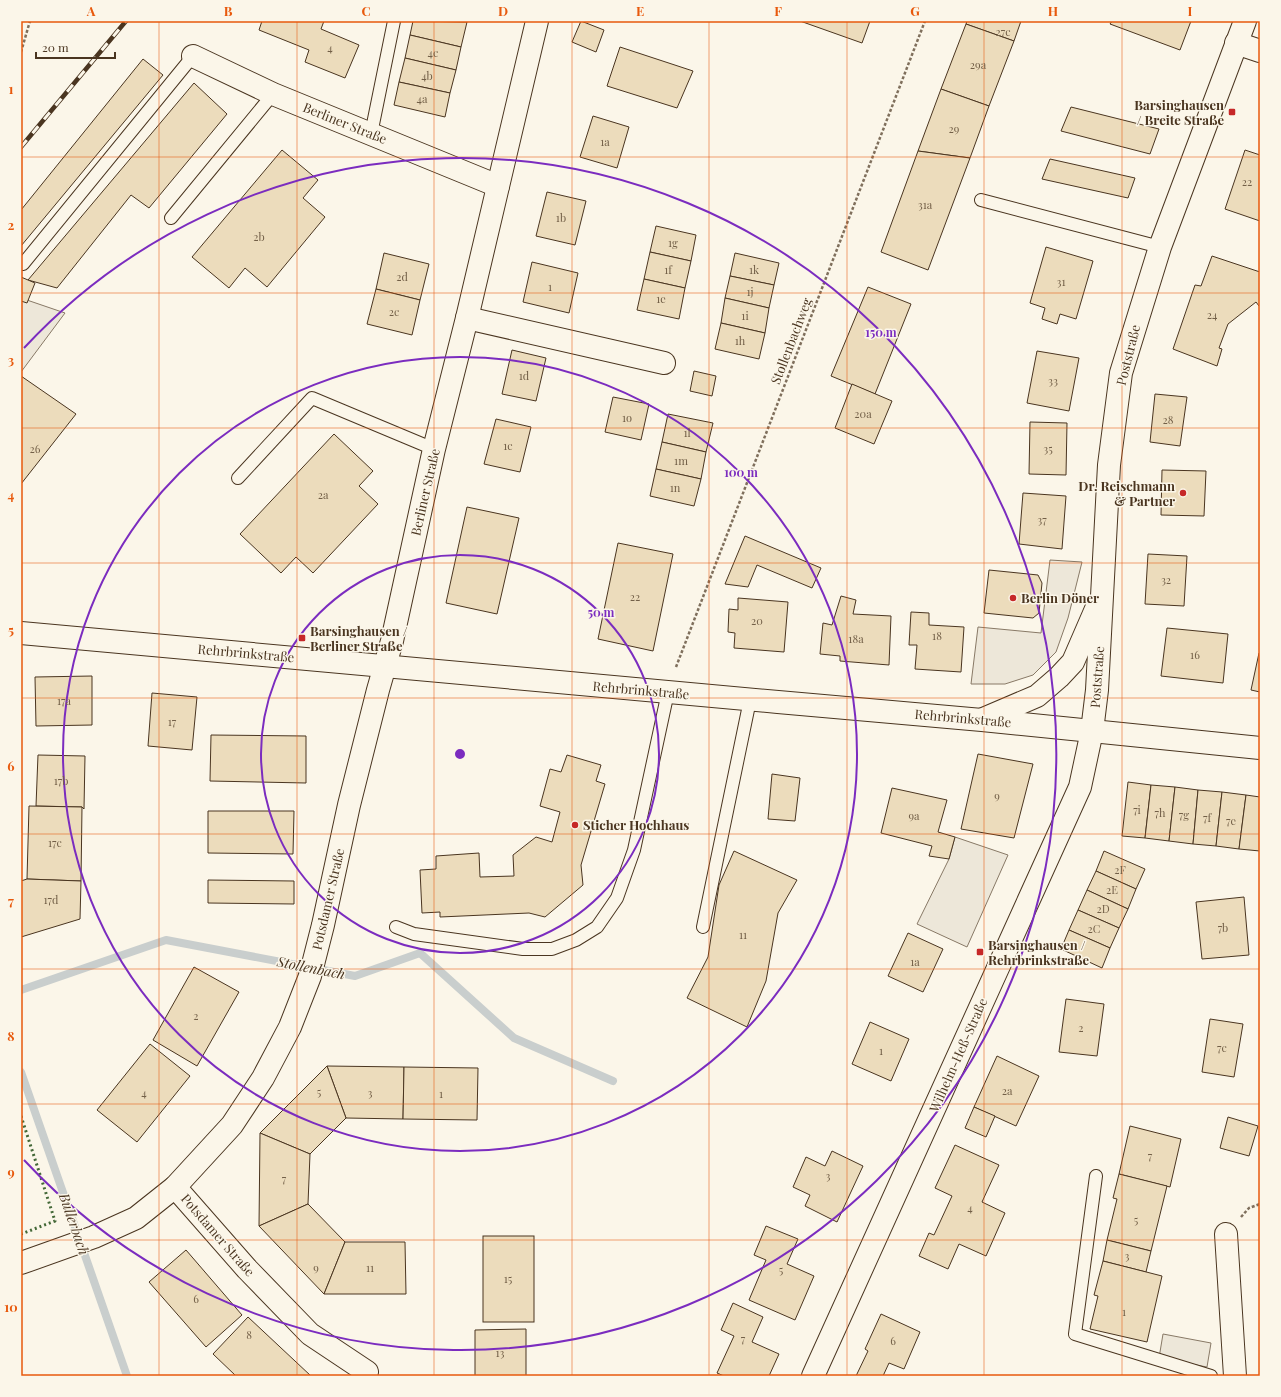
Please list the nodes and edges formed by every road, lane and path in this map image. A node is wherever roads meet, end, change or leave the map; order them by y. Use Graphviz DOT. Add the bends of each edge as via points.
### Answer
graph roads {
  1 [pos="30,21"];
  2 [pos="394,21"];
  3 [pos="537,21"];
  4 [pos="925,21"];
  5 [pos="1244,21"];
  6 [pos="1236,43"];
  7 [pos="1260,51"];
  8 [pos="21,52"];
  9 [pos="193,56"];
  10 [pos="273,94"];
  11 [pos="371,134"];
  12 [pos="498,186"];
  13 [pos="981,200"];
  14 [pos="171,218"];
  15 [pos="1160,247"];
  16 [pos="23,264"];
  17 [pos="467,318"];
  18 [pos="664,363"];
  19 [pos="434,449"];
  20 [pos="238,478"];
  21 [pos="1102,595"];
  22 [pos="21,633"];
  23 [pos="384,666"];
  24 [pos="676,667"];
  25 [pos="668,692"];
  26 [pos="750,700"];
  27 [pos="982,720"];
  28 [pos="1092,731"];
  29 [pos="1260,748"];
  30 [pos="396,927"];
  31 [pos="703,927"];
  32 [pos="1096,1176"];
  33 [pos="175,1187"];
  34 [pos="1226,1234"];
  35 [pos="21,1263"];
  36 [pos="368,1372"];
  37 [pos="813,1376"];
  38 [pos="1211,1376"];
  39 [pos="1235,1376"];
  1 -- 8 [label="path"];
  2 -- 11 [label="lane"];
  3 -- 12 [label="main road, Berliner Straße"];
  4 -- 24 [label="path, Stollenbachweg"];
  5 -- 6 [label="main road, Poststraße"];
  6 -- 7 [label="main road"];
  6 -- 15 [label="main road, Poststraße"];
  9 -- 10 [label="main road, Berliner Straße"];
  9 -- 16 [label="lane"];
  10 -- 11 [label="main road, Berliner Straße"];
  10 -- 14 [label="lane"];
  11 -- 12 [label="main road, Berliner Straße"];
  12 -- 17 [label="main road, Berliner Straße"];
  13 -- 15 [label="lane"];
  15 -- 21 [label="main road, Poststraße" via="1121,373 1109,465"];
  17 -- 18 [label="main road"];
  17 -- 19 [label="main road, Berliner Straße"];
  19 -- 20 [label="lane" via="312,398"];
  19 -- 23 [label="main road, Berliner Straße" via="392,641"];
  21 -- 27 [label="main road" via="1073,662 1059,677 1037,696"];
  21 -- 28 [label="main road, Poststraße"];
  22 -- 23 [label="main road, Rehrbrinkstraße"];
  23 -- 25 [label="main road, Rehrbrinkstraße"];
  23 -- 33 [label="main road, Potsdamer Straße" via="310,976 290,1027 263,1078 232,1125"];
  25 -- 26 [label="main road, Rehrbrinkstraße"];
  25 -- 30 [label="lane" via="634,850 617,898 597,927 576,940 552,949 523,949 414,934"];
  26 -- 27 [label="main road, Rehrbrinkstraße"];
  26 -- 31 [label="lane"];
  27 -- 28 [label="main road, Rehrbrinkstraße"];
  28 -- 29 [label="main road, Rehrbrinkstraße"];
  28 -- 37 [label="main road, Wilhelm-Heß-Straße" via="1080,787"];
  32 -- 38 [label="lane" via="1075,1334"];
  33 -- 35 [label="main road" via="136,1218 94,1237"];
  33 -- 36 [label="main road, Potsdamer Straße" via="247,1270 310,1334"];
  34 -- 39 [label="main road"];
}
